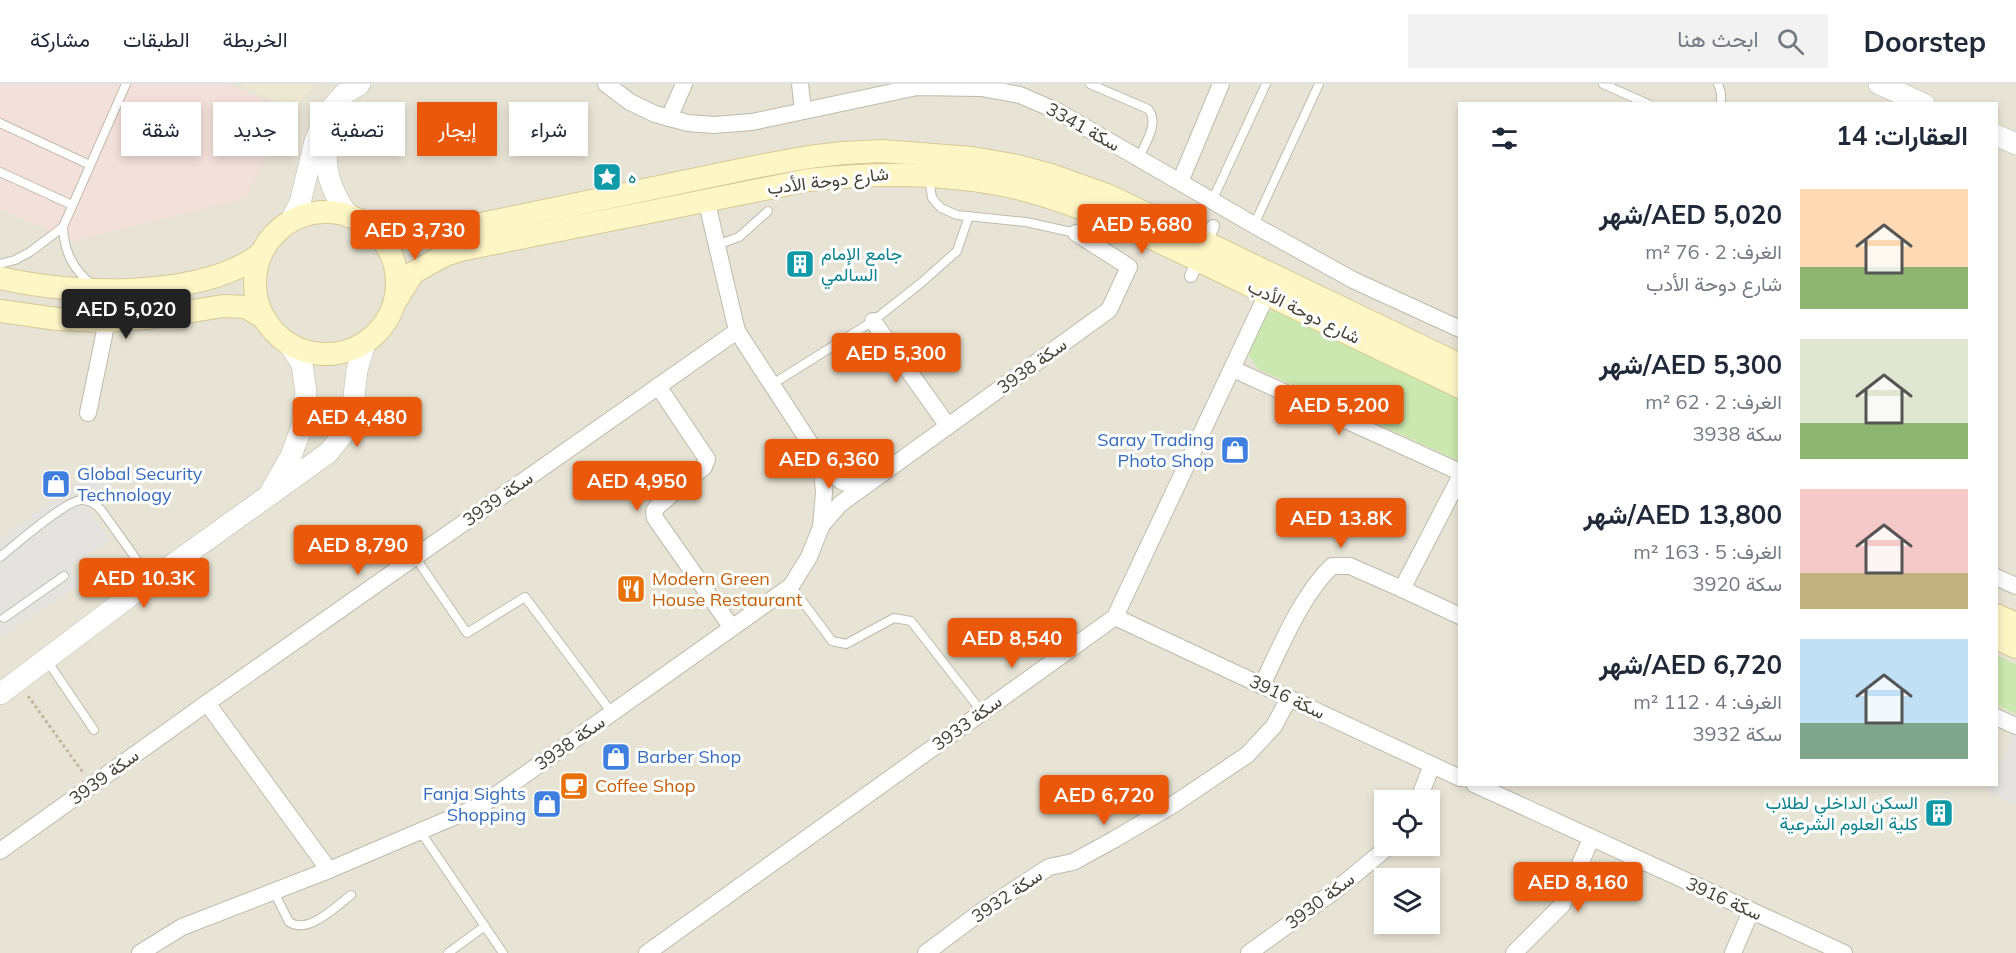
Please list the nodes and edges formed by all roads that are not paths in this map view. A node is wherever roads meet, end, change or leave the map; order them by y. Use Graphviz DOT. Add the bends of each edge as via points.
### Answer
graph roads {
  1 [pos="126,84"];
  2 [pos="361,84"];
  3 [pos="606,84"];
  4 [pos="684,84"];
  5 [pos="800,84"];
  6 [pos="1090,84"];
  7 [pos="1221,84"];
  8 [pos="1266,84"];
  9 [pos="1319,84"];
  10 [pos="1604,84"];
  11 [pos="1718,84"];
  12 [pos="1879,84"];
  13 [pos="957,86"];
  14 [pos="1023,90"];
  15 [pos="1644,102"];
  16 [pos="1721,102"];
  17 [pos="1920,102"];
  18 [pos="803,111"];
  19 [pos="669,118"];
  20 [pos="0,123"];
  21 [pos="1998,136"];
  22 [pos="2016,144"];
  23 [pos="1138,158"];
  24 [pos="90,165"];
  25 [pos="0,172"];
  26 [pos="929,175"];
  27 [pos="1180,182"];
  28 [pos="706,200"];
  29 [pos="1212,201"];
  30 [pos="72,205"];
  31 [pos="768,211"];
  32 [pos="969,216"];
  33 [pos="350,217"];
  34 [pos="290,222"];
  35 [pos="1254,225"];
  36 [pos="63,227"];
  37 [pos="1076,233"];
  38 [pos="377,234"];
  39 [pos="717,246"];
  40 [pos="1202,251"];
  41 [pos="261,254"];
  42 [pos="0,264"];
  43 [pos="0,278"];
  44 [pos="97,289"];
  45 [pos="1267,294"];
  46 [pos="395,302"];
  47 [pos="0,311"];
  48 [pos="265,320"];
  49 [pos="107,321"];
  50 [pos="873,321"];
  51 [pos="1458,328"];
  52 [pos="737,331"];
  53 [pos="365,343"];
  54 [pos="289,344"];
  55 [pos="1458,364"];
  56 [pos="1233,369"];
  57 [pos="771,385"];
  58 [pos="658,386"];
  59 [pos="1458,386"];
  60 [pos="88,413"];
  61 [pos="948,426"];
  62 [pos="821,460"];
  63 [pos="1458,473"];
  64 [pos="1458,478"];
  65 [pos="866,485"];
  66 [pos="267,497"];
  67 [pos="821,527"];
  68 [pos="0,557"];
  69 [pos="415,557"];
  70 [pos="64,576"];
  71 [pos="1998,578"];
  72 [pos="151,580"];
  73 [pos="790,586"];
  74 [pos="2016,586"];
  75 [pos="1402,589"];
  76 [pos="1458,615"];
  77 [pos="1998,616"];
  78 [pos="1,617"];
  79 [pos="1115,617"];
  80 [pos="2016,624"];
  81 [pos="732,628"];
  82 [pos="1998,639"];
  83 [pos="2016,647"];
  84 [pos="46,658"];
  85 [pos="1262,685"];
  86 [pos="0,694"];
  87 [pos="1289,698"];
  88 [pos="207,703"];
  89 [pos="982,712"];
  90 [pos="612,713"];
  91 [pos="1998,718"];
  92 [pos="2016,726"];
  93 [pos="94,730"];
  94 [pos="1432,765"];
  95 [pos="1458,777"];
  96 [pos="1477,786"];
  97 [pos="1422,790"];
  98 [pos="420,831"];
  99 [pos="1591,839"];
  100 [pos="0,851"];
  101 [pos="1377,856"];
  102 [pos="329,870"];
  103 [pos="274,892"];
  104 [pos="351,895"];
  105 [pos="1751,911"];
  106 [pos="485,926"];
  107 [pos="140,953"];
  108 [pos="448,953"];
  109 [pos="503,953"];
  110 [pos="647,953"];
  111 [pos="926,953"];
  112 [pos="1249,953"];
  113 [pos="1514,953"];
  114 [pos="1733,953"];
  115 [pos="1844,953"];
  1 -- 24 [label="lane"];
  2 -- 33 [label="street" via="338,116 328,137 325,159 329,181"];
  2 -- 34 [label="street" via="344,93 327,113 315,141 300,203"];
  3 -- 19 [label="street, سكة 3341" via="630,102"];
  4 -- 19 [label="street"];
  5 -- 18 [label="street"];
  6 -- 23 [label="lane" via="1152,114 1154,122"];
  7 -- 27 [label="street"];
  8 -- 29 [label="lane"];
  9 -- 35 [label="lane"];
  10 -- 15 [label="lane"];
  11 -- 16 [label="lane"];
  12 -- 17 [label="street"];
  13 -- 14 [label="street, سكة 3341"];
  13 -- 18 [label="street, سكة 3341" via="917,87"];
  14 -- 23 [label="street, سكة 3341"];
  18 -- 19 [label="street, سكة 3341" via="714,125"];
  20 -- 24 [label="lane"];
  21 -- 22 [label="street"];
  23 -- 27 [label="street, سكة 3341"];
  24 -- 30 [label="lane"];
  25 -- 30 [label="lane"];
  26 -- 28 [label="main road, شارع دوحة الأدب" via="819,178"];
  26 -- 32 [label="lane" via="932,198 941,208"];
  26 -- 40 [label="main road, شارع دوحة الأدب" via="1020,189"];
  27 -- 29 [label="street, سكة 3341"];
  28 -- 39 [label="street"];
  28 -- 46 [label="main road, شارع دوحة الأدب" via="445,255 413,273"];
  29 -- 35 [label="street, سكة 3341"];
  30 -- 36 [label="lane"];
  31 -- 39 [label="lane" via="739,237"];
  32 -- 37 [label="lane" via="1026,222"];
  32 -- 50 [label="lane" via="957,251"];
  33 -- 34 [label="main road" via="320,213"];
  33 -- 38 [label="main road"];
  34 -- 41 [label="main road" via="273,236"];
  35 -- 51 [label="street, سكة 3341" via="1353,280"];
  36 -- 42 [label="lane" via="30,252"];
  36 -- 44 [label="lane" via="64,242 74,265"];
  37 -- 61 [label="street, سكة 3938" via="1130,267 1109,310"];
  38 -- 40 [label="main road, شارع دوحة الأدب" via="414,237 759,166 809,157 882,152 972,159 1051,175 1107,195"];
  38 -- 46 [label="main road" via="395,266"];
  39 -- 52 [label="street"];
  40 -- 45 [label="main road, شارع دوحة الأدب"];
  40 -- 55 [label="main road, شارع دوحة الأدب"];
  41 -- 44 [label="main road" via="245,266 218,276 161,288"];
  41 -- 48 [label="main road" via="255,287"];
  43 -- 44 [label="main road" via="33,285"];
  45 -- 56 [label="street, سكة 3933"];
  45 -- 59 [label="main road, شارع دوحة الأدب"];
  46 -- 53 [label="main road" via="384,325"];
  47 -- 49 [label="main road"];
  48 -- 49 [label="main road" via="246,307 223,306"];
  48 -- 54 [label="main road"];
  49 -- 60 [label="street"];
  50 -- 57 [label="lane"];
  50 -- 61 [label="street"];
  52 -- 57 [label="street, سكة 3938"];
  52 -- 58 [label="street, سكة 3939"];
  53 -- 54 [label="main road" via="327,354"];
  53 -- 66 [label="street" via="345,432 328,453"];
  54 -- 66 [label="street" via="302,364 306,392 302,426 291,456"];
  56 -- 63 [label="street"];
  56 -- 79 [label="street, سكة 3933"];
  57 -- 62 [label="street, سكة 3938"];
  58 -- 69 [label="street, سكة 3939"];
  58 -- 81 [label="street" via="706,459 704,467 658,506 655,518"];
  61 -- 65 [label="street, سكة 3938"];
  62 -- 65 [label="street, سكة 3938" via="841,482"];
  62 -- 67 [label="street, سكة 3938" via="825,492"];
  64 -- 75 [label="street"];
  65 -- 67 [label="street, سكة 3938" via="840,504"];
  66 -- 72 [label="street"];
  67 -- 73 [label="street, سكة 3938" via="809,557"];
  68 -- 72 [label="lane" via="68,504 90,501 102,511"];
  69 -- 88 [label="street, سكة 3939"];
  69 -- 90 [label="lane" via="467,633 525,597"];
  70 -- 78 [label="lane"];
  71 -- 74 [label="street"];
  72 -- 84 [label="street"];
  73 -- 81 [label="street, سكة 3938"];
  73 -- 89 [label="lane" via="832,640 846,644 894,618 911,621"];
  75 -- 76 [label="street"];
  75 -- 85 [label="street" via="1350,566 1332,566 1319,578"];
  77 -- 80 [label="main road"];
  79 -- 85 [label="street, سكة 3916"];
  79 -- 89 [label="street, سكة 3933"];
  81 -- 90 [label="street, سكة 3938"];
  82 -- 83 [label="main road"];
  84 -- 86 [label="street"];
  84 -- 93 [label="lane"];
  85 -- 87 [label="street, سكة 3916"];
  87 -- 94 [label="street, سكة 3916"];
  87 -- 111 [label="street, سكة 3932" via="1274,726 1247,755 1115,839 1073,862 1049,867"];
  88 -- 100 [label="street, سكة 3939"];
  88 -- 102 [label="street"];
  89 -- 110 [label="street, سكة 3933"];
  90 -- 98 [label="street, سكة 3938" via="482,805"];
  91 -- 92 [label="street"];
  94 -- 95 [label="street, سكة 3916"];
  94 -- 97 [label="street"];
  96 -- 99 [label="street, سكة 3916"];
  98 -- 102 [label="street, سكة 3938"];
  98 -- 106 [label="lane"];
  99 -- 105 [label="street, سكة 3916"];
  99 -- 113 [label="street" via="1562,905"];
  101 -- 112 [label="street, سكة 3930"];
  102 -- 103 [label="street, سكة 3938"];
  103 -- 104 [label="lane" via="289,922 302,927"];
  103 -- 107 [label="street, سكة 3938" via="182,927"];
  105 -- 114 [label="street"];
  105 -- 115 [label="street, سكة 3916"];
  106 -- 108 [label="lane"];
  106 -- 109 [label="lane"];
}
